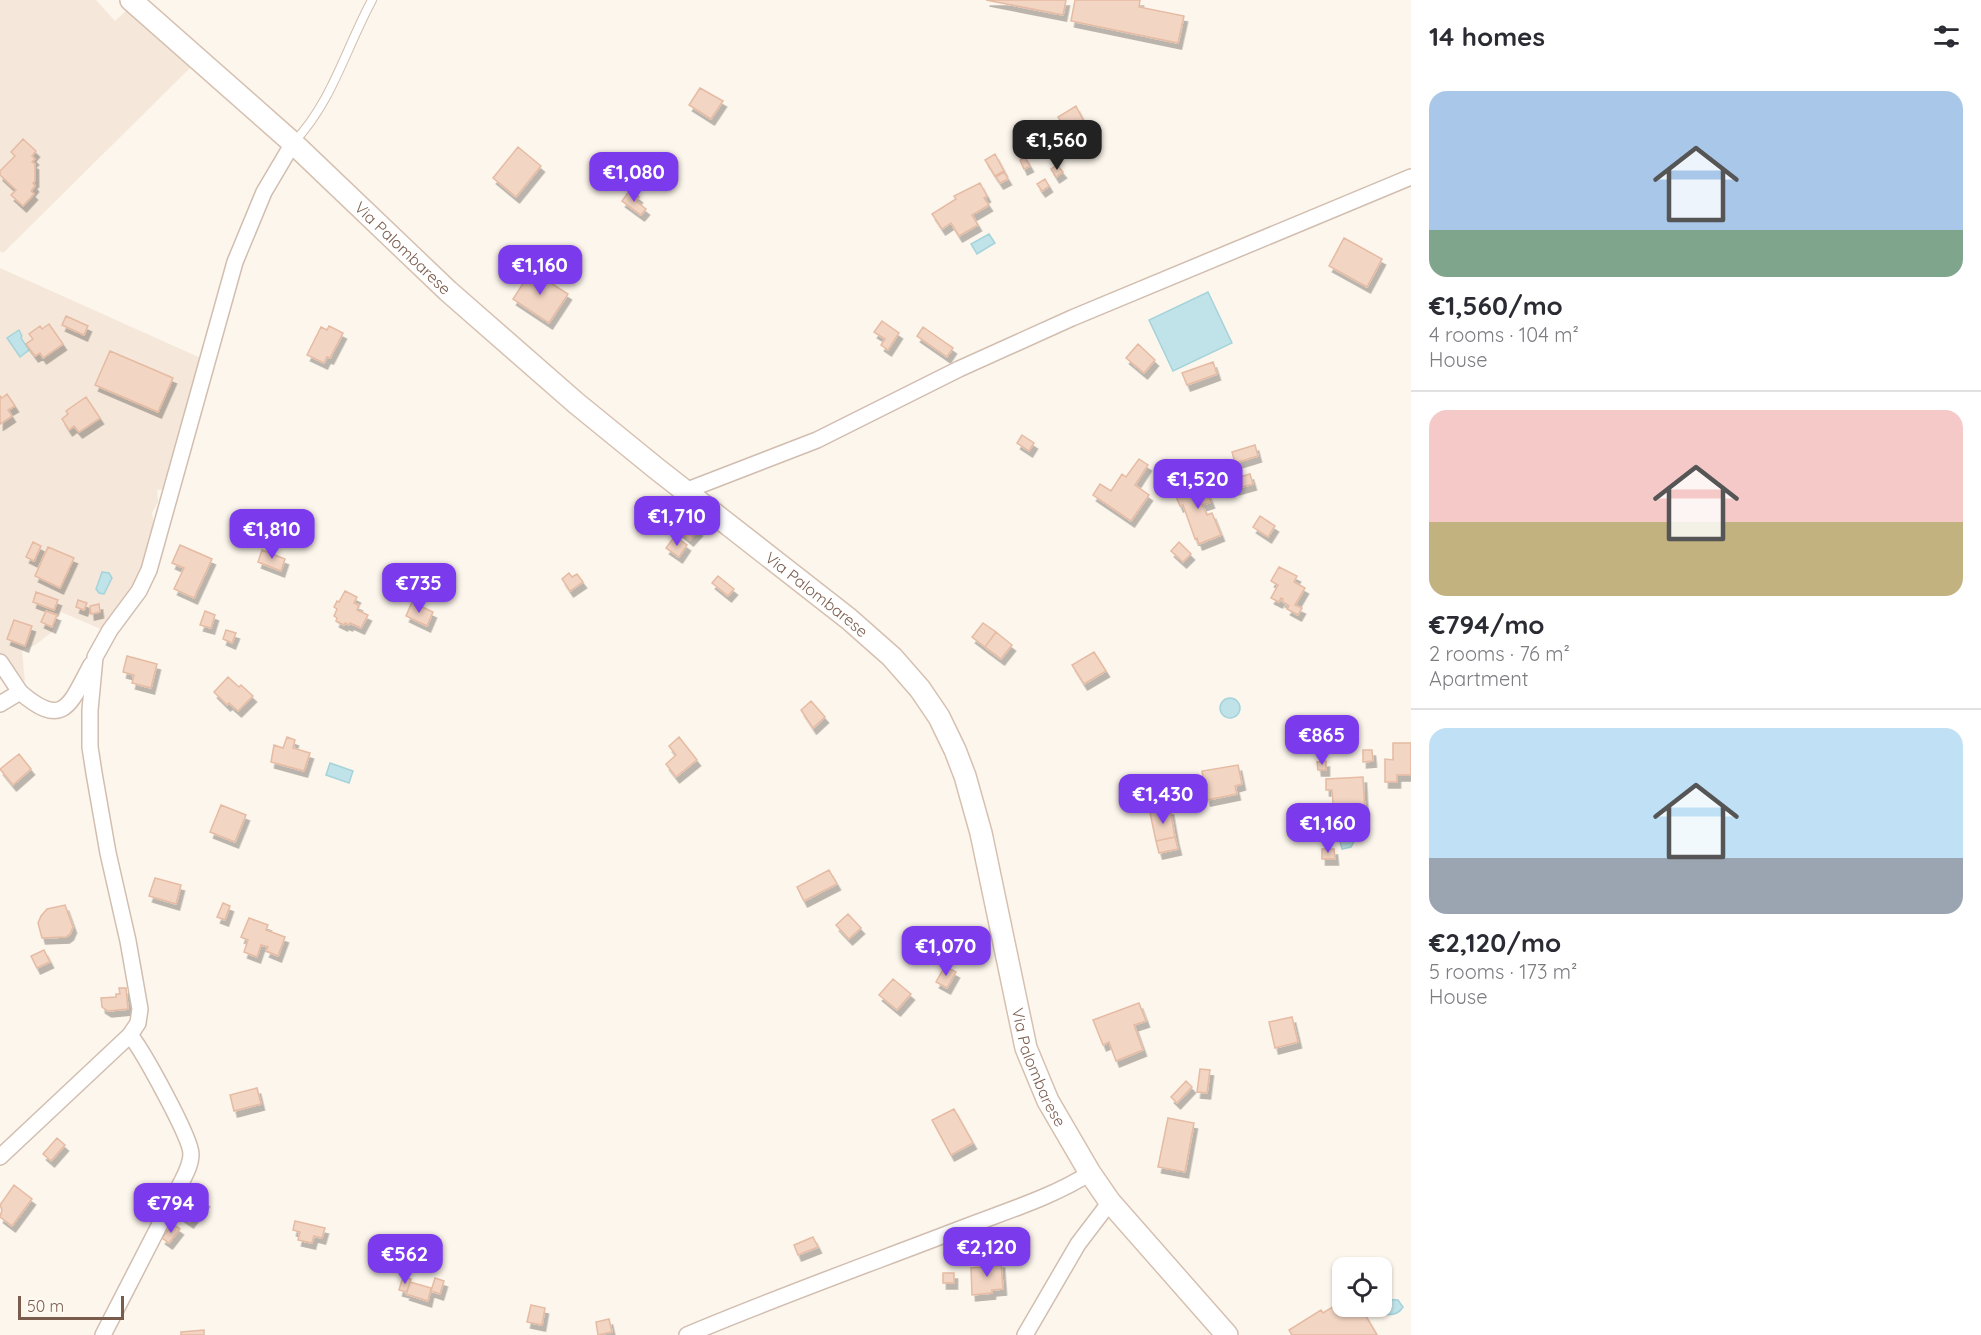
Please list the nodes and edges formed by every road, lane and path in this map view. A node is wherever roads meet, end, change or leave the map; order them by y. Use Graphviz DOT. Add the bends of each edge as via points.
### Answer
graph roads {
  1 [pos="131,0"];
  2 [pos="372,0"];
  3 [pos="293,143"];
  4 [pos="1411,177"];
  5 [pos="685,491"];
  6 [pos="95,657"];
  7 [pos="0,662"];
  8 [pos="20,692"];
  9 [pos="0,704"];
  10 [pos="130,1035"];
  11 [pos="0,1157"];
  12 [pos="1090,1173"];
  13 [pos="1110,1202"];
  14 [pos="102,1335"];
  15 [pos="687,1335"];
  16 [pos="1025,1335"];
  17 [pos="1227,1335"];
  1 -- 3 [label="main road, Via Palombarese"];
  2 -- 3 [label="lane" via="319,112"];
  3 -- 5 [label="main road, Via Palombarese" via="463,305 593,418"];
  3 -- 6 [label="street" via="264,192 235,262 149,570"];
  4 -- 5 [label="street" via="1072,318 806,444"];
  5 -- 12 [label="main road, Via Palombarese" via="872,639 901,667 935,711 955,750 974,804 1028,1054 1043,1091"];
  6 -- 8 [label="street" via="73,699 60,710 45,709"];
  6 -- 10 [label="street" via="90,747 140,1009 138,1023"];
  7 -- 8 [label="street"];
  8 -- 9 [label="street"];
  10 -- 11 [label="street"];
  10 -- 14 [label="street" via="187,1140 191,1155 180,1185"];
  12 -- 13 [label="main road, Via Palombarese"];
  12 -- 15 [label="street" via="1045,1196"];
  13 -- 16 [label="street" via="1077,1244"];
  13 -- 17 [label="main road, Via Palombarese"];
}
